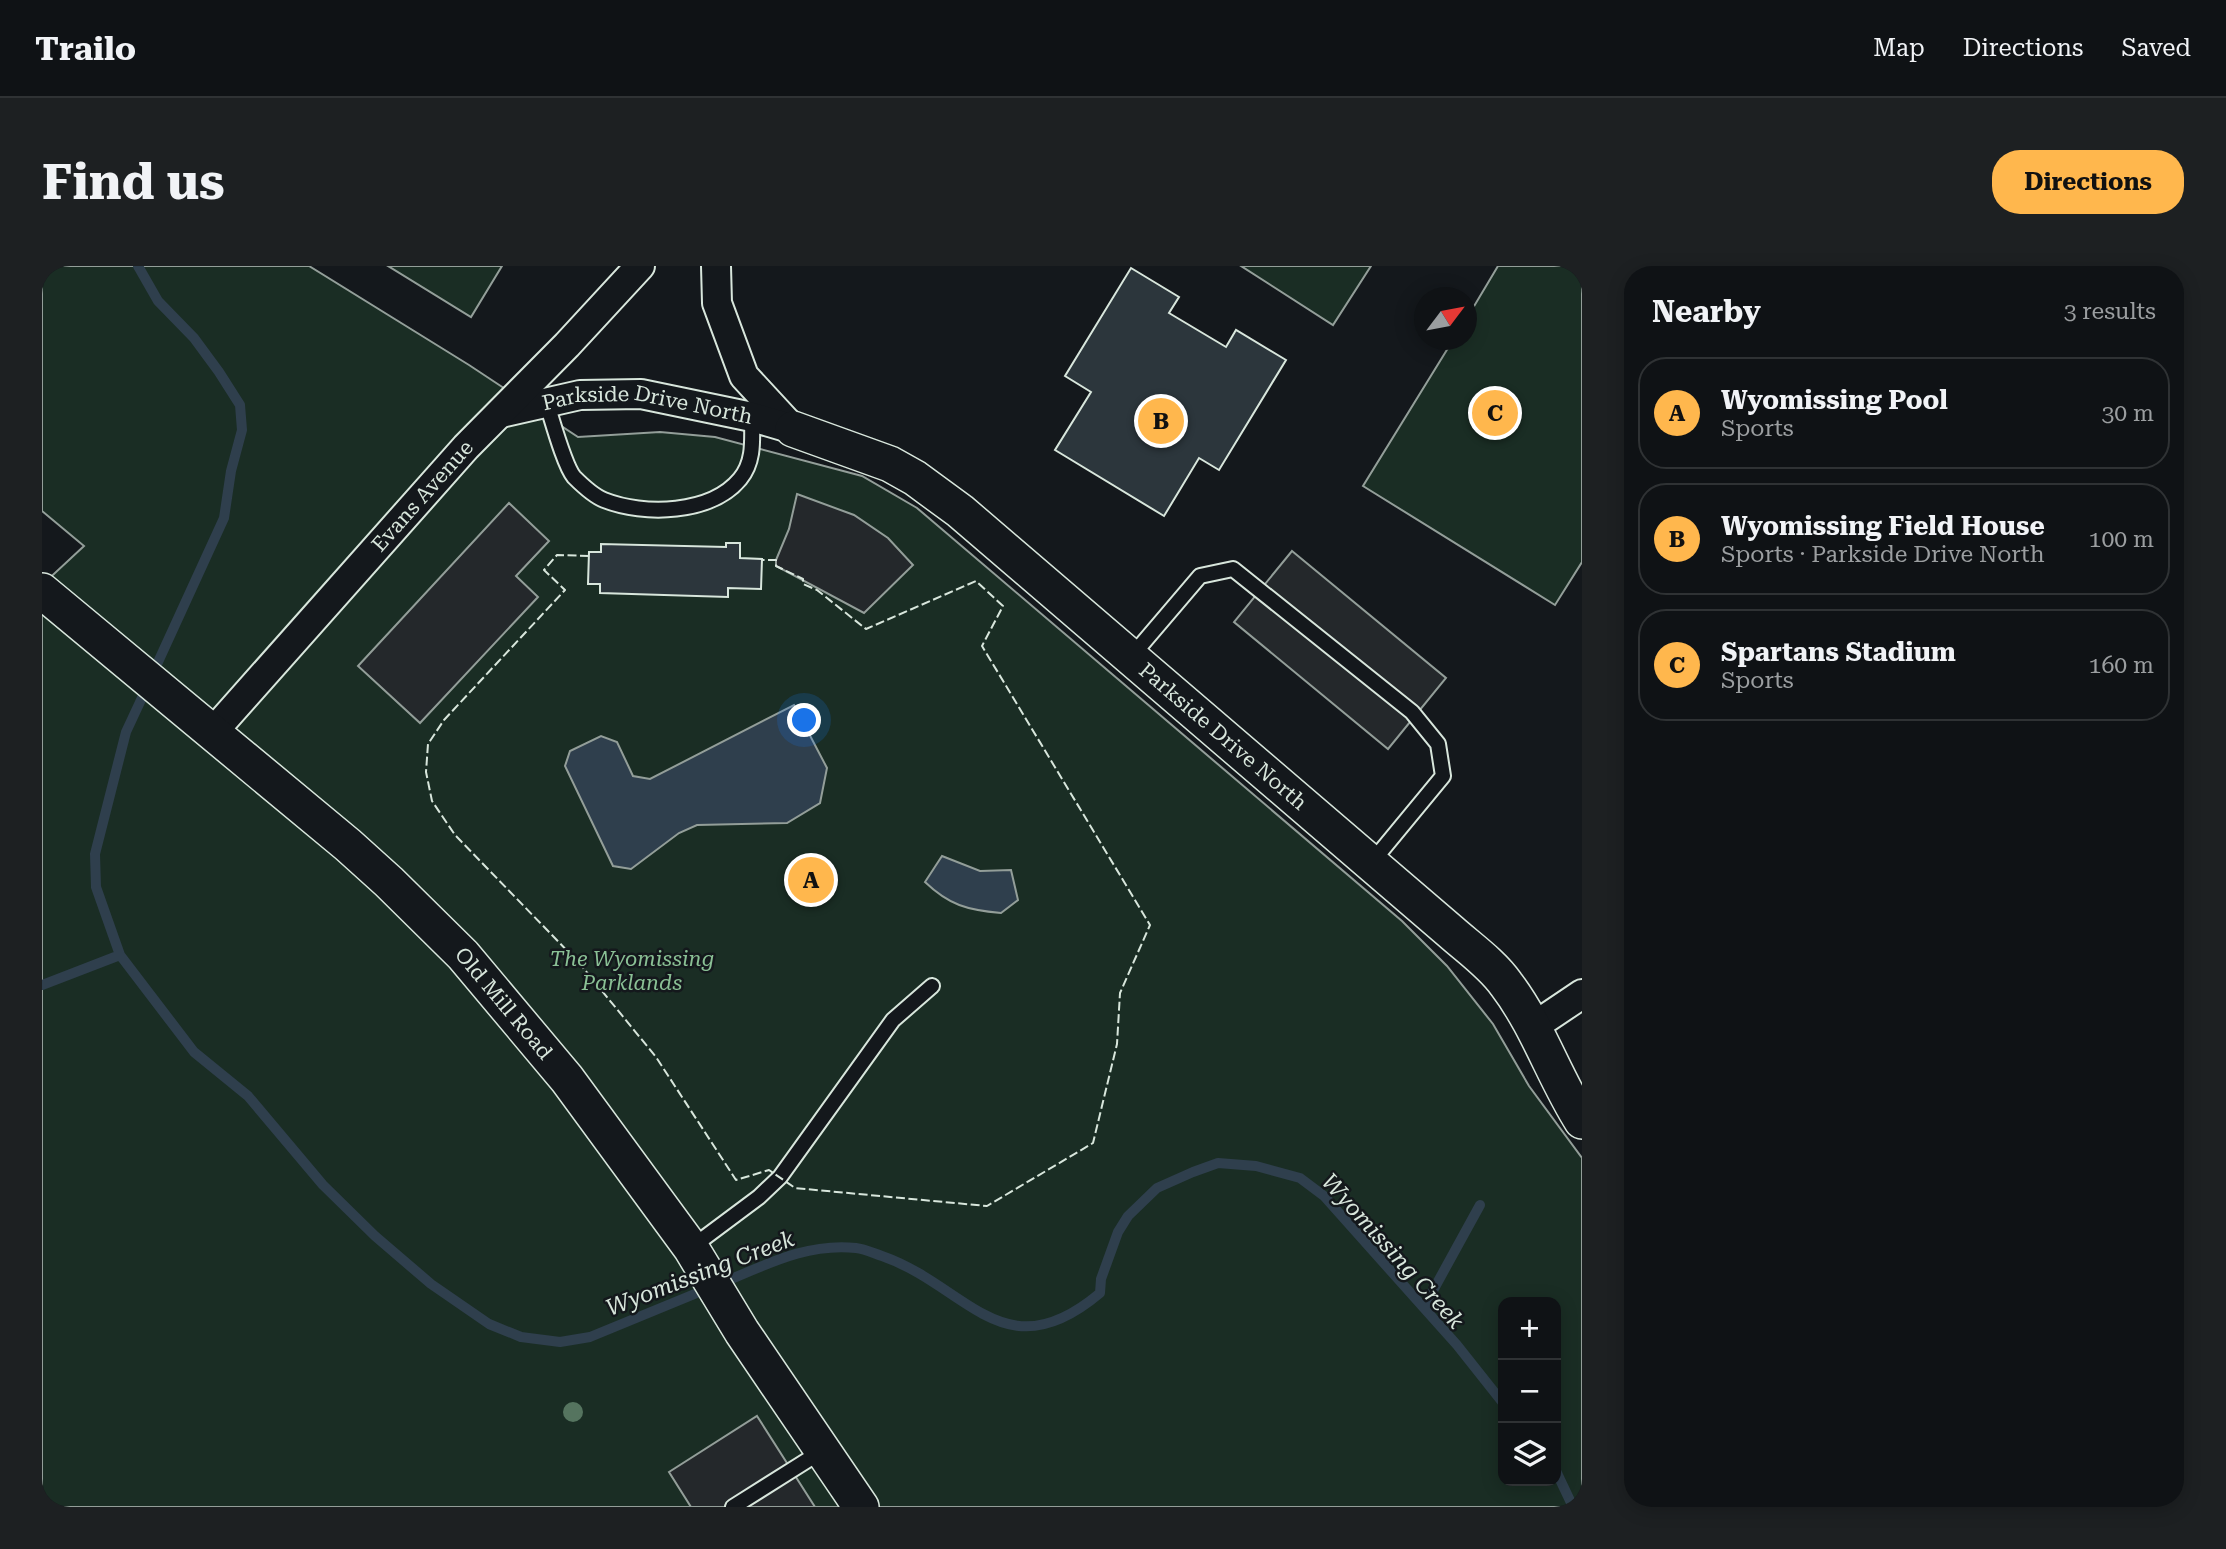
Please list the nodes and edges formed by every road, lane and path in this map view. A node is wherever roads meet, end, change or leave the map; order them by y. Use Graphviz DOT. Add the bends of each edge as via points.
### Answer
graph roads {
  1 [pos="640,266"];
  2 [pos="716,266"];
  3 [pos="545,401"];
  4 [pos="501,413"];
  5 [pos="752,417"];
  6 [pos="793,429"];
  7 [pos="42,591"];
  8 [pos="1130,658"];
  9 [pos="212,733"];
  10 [pos="1372,862"];
  11 [pos="932,986"];
  12 [pos="1582,994"];
  13 [pos="1533,1027"];
  14 [pos="1582,1121"];
  15 [pos="694,1253"];
  16 [pos="822,1451"];
  17 [pos="733,1507"];
  18 [pos="861,1507"];
  1 -- 4 [label="street, Evans Avenue"];
  2 -- 6 [label="street, Parkside Drive North" via="717,303 744,376"];
  3 -- 4 [label="street, Parkside Drive North"];
  3 -- 5 [label="street, Parkside Drive North" via="641,394"];
  3 -- 5 [label="lane" via="572,475 603,500 647,510 688,508 722,496 741,478 753,453"];
  4 -- 9 [label="street, Evans Avenue"];
  5 -- 6 [label="street, Parkside Drive North"];
  6 -- 8 [label="street, Parkside Drive North" via="890,464 915,478"];
  7 -- 9 [label="street, Old Mill Road"];
  8 -- 10 [label="street, Parkside Drive North"];
  8 -- 10 [label="lane" via="1200,576 1233,569 1412,712 1438,744 1443,776"];
  9 -- 15 [label="street, Old Mill Road" via="368,863 463,955 568,1079"];
  10 -- 13 [label="street, Parkside Drive North" via="1506,982"];
  11 -- 15 [label="lane" via="893,1020 780,1177"];
  12 -- 13 [label="street"];
  13 -- 14 [label="street, Parkside Drive North"];
  15 -- 16 [label="street, Old Mill Road"];
  16 -- 17 [label="lane"];
  16 -- 18 [label="street, Old Mill Road"];
}
